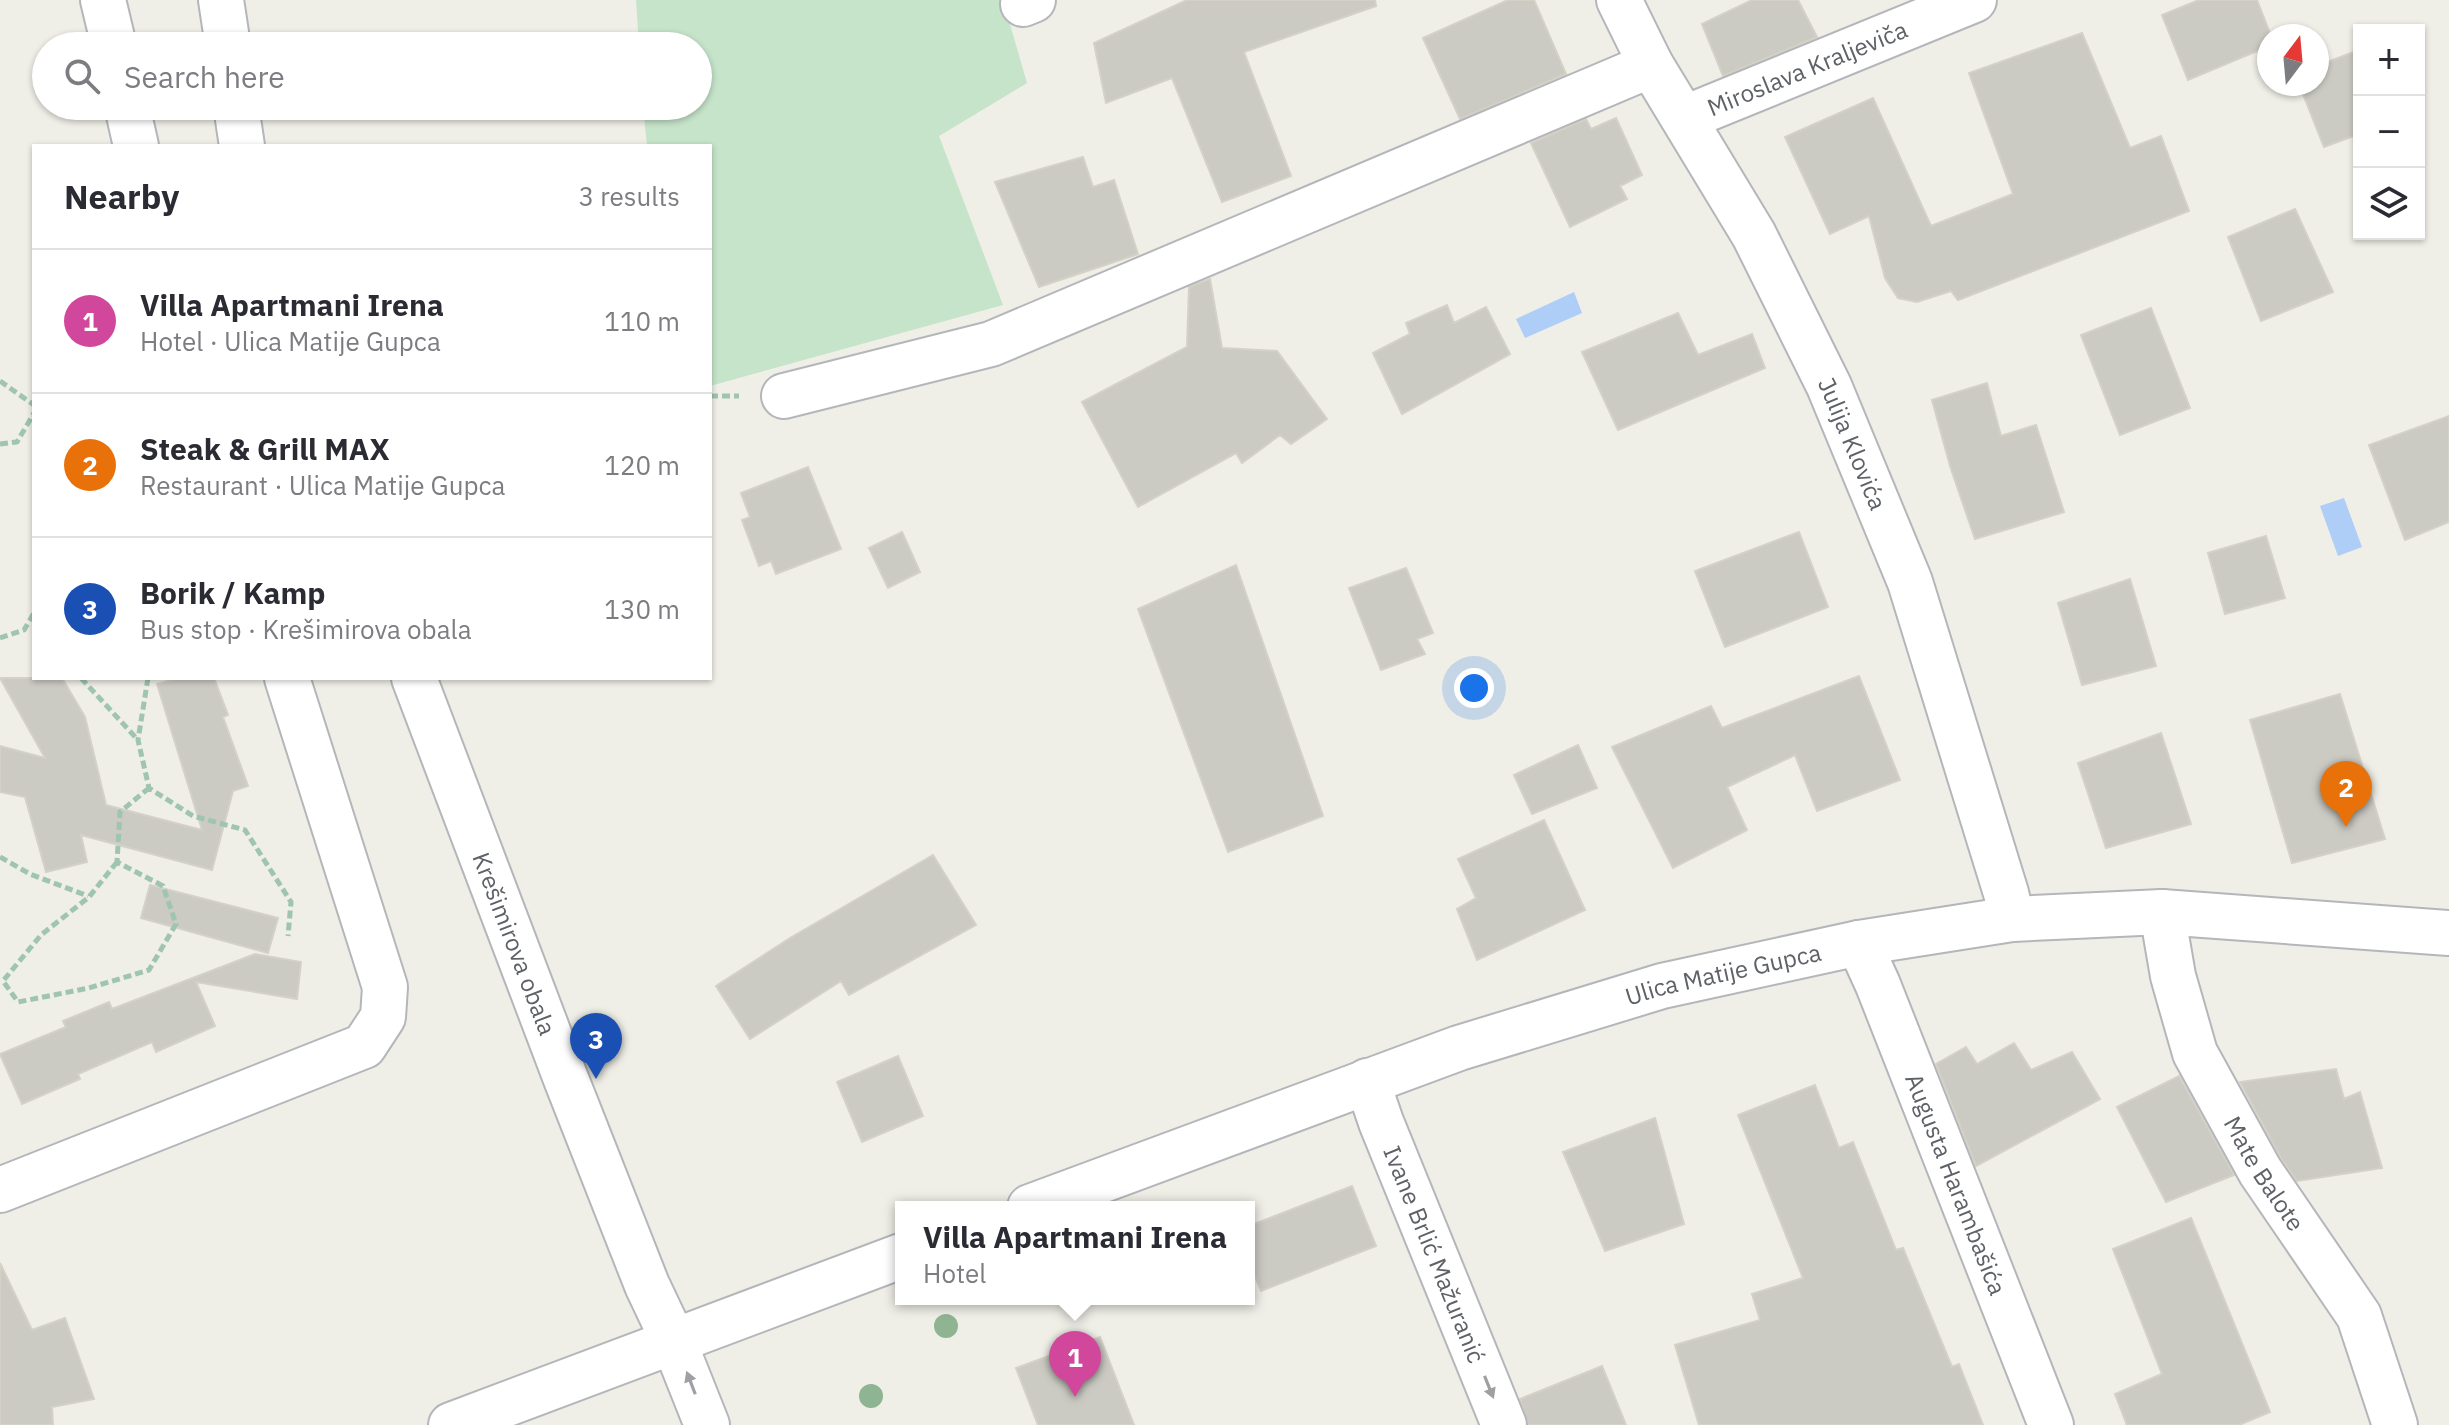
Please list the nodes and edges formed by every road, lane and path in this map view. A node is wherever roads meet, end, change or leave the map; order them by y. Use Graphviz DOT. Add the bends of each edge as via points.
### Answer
graph roads {
  1 [pos="103,0"];
  2 [pos="221,0"];
  3 [pos="1619,0"];
  4 [pos="1974,0"];
  5 [pos="111,32"];
  6 [pos="226,32"];
  7 [pos="1651,65"];
  8 [pos="1685,118"];
  9 [pos="130,120"];
  10 [pos="238,120"];
  11 [pos="136,144"];
  12 [pos="242,144"];
  13 [pos="0,381"];
  14 [pos="784,396"];
  15 [pos="32,404"];
  16 [pos="32,416"];
  17 [pos="0,444"];
  18 [pos="32,617"];
  19 [pos="0,638"];
  20 [pos="83,680"];
  21 [pos="148,680"];
  22 [pos="288,680"];
  23 [pos="415,680"];
  24 [pos="138,740"];
  25 [pos="149,788"];
  26 [pos="0,857"];
  27 [pos="117,862"];
  28 [pos="89,897"];
  29 [pos="2162,912"];
  30 [pos="2012,919"];
  31 [pos="2449,933"];
  32 [pos="288,936"];
  33 [pos="1859,943"];
  34 [pos="2,981"];
  35 [pos="1367,1081"];
  36 [pos="0,1190"];
  37 [pos="1046,1201"];
  38 [pos="895,1258"];
  39 [pos="674,1342"];
  40 [pos="451,1425"];
  41 [pos="707,1425"];
  42 [pos="1504,1425"];
  43 [pos="2051,1425"];
  44 [pos="2395,1425"];
  1 -- 5 [label="street"];
  2 -- 6 [label="street"];
  3 -- 7 [label="street, Julija Klovića"];
  4 -- 8 [label="street, Miroslava Kraljeviča"];
  7 -- 8 [label="street, Julija Klovića"];
  7 -- 14 [label="street" via="991,344"];
  8 -- 30 [label="street, Julija Klovića" via="1754,235 1829,386 1910,582"];
  9 -- 11 [label="street"];
  10 -- 12 [label="street"];
  13 -- 15 [label="path"];
  16 -- 17 [label="path" via="17,442"];
  18 -- 19 [label="path" via="24,630"];
  20 -- 24 [label="path"];
  21 -- 24 [label="path"];
  22 -- 36 [label="street" via="385,987 383,1017 364,1046"];
  23 -- 39 [label="street, Krešimirova obala" via="577,1108"];
  24 -- 25 [label="path"];
  25 -- 27 [label="path" via="120,812"];
  25 -- 32 [label="path" via="193,816 245,830 291,902"];
  26 -- 28 [label="path"];
  27 -- 28 [label="path"];
  27 -- 34 [label="path" via="163,886 176,924 149,970 18,1002"];
  28 -- 34 [label="path" via="41,935"];
  29 -- 30 [label="street, Ulica Matije Gupca"];
  29 -- 31 [label="street, Ulica Matije Gupca"];
  29 -- 44 [label="street, Mate Balote" via="2195,1053 2260,1171 2359,1316"];
  30 -- 33 [label="street, Ulica Matije Gupca"];
  33 -- 35 [label="street, Ulica Matije Gupca" via="1662,986"];
  33 -- 43 [label="street, Augusta Harambašića"];
  35 -- 37 [label="street, Ulica Matije Gupca"];
  35 -- 42 [label="street, Ivane Brlić Mažuranić, one-way"];
  38 -- 39 [label="street"];
  39 -- 40 [label="street"];
  41 -- 39 [label="street, Krešimirova obala, one-way"];
}
